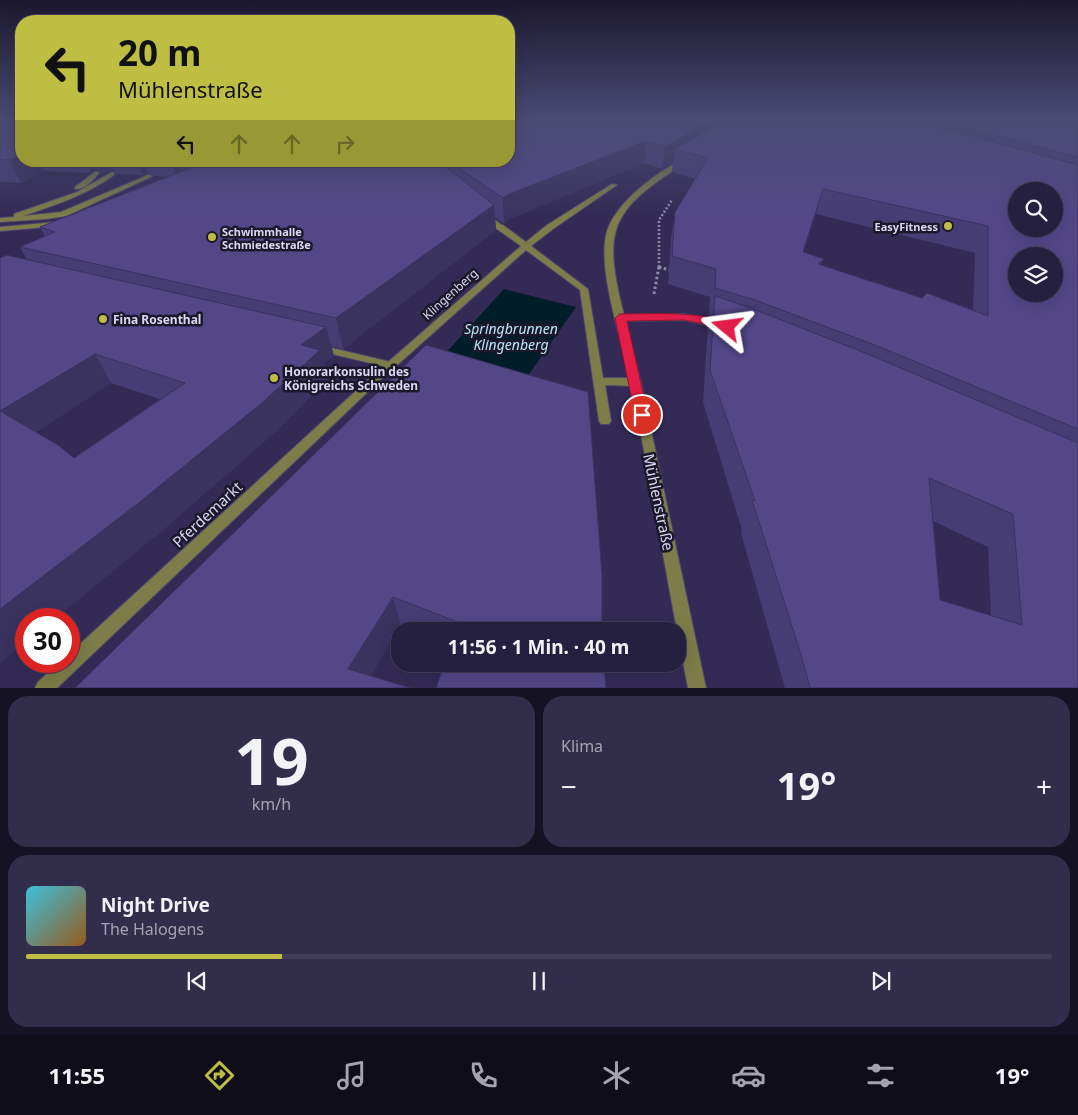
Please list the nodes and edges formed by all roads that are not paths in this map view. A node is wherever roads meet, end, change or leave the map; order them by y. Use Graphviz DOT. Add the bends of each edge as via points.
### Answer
graph roads {
  1 [pos="693,155"];
  2 [pos="96,173"];
  3 [pos="112,174"];
  4 [pos="150,176"];
  5 [pos="614,185"];
  6 [pos="59,194"];
  7 [pos="478,211"];
  8 [pos="3,221"];
  9 [pos="67,222"];
  10 [pos="0,229"];
  11 [pos="527,245"];
  12 [pos="620,318"];
  13 [pos="736,330"];
  14 [pos="310,345"];
  15 [pos="391,365"];
  16 [pos="599,381"];
  17 [pos="635,382"];
  18 [pos="605,421"];
  19 [pos="44,688"];
  20 [pos="697,688"];
  1 -- 12 [label="street, Mühlenstraße" via="640,192 624,206 616,219 608,251"];
  2 -- 6 [label="street" via="82,185"];
  3 -- 8 [label="street" via="85,190"];
  4 -- 8 [label="street" via="63,214"];
  5 -- 11 [label="street, Klingenberg"];
  7 -- 11 [label="street"];
  9 -- 10 [label="street"];
  11 -- 15 [label="street, Klingenberg"];
  11 -- 16 [label="street" via="584,289"];
  12 -- 13 [label="street" via="684,317"];
  12 -- 17 [label="street, Mühlenstraße"];
  14 -- 15 [label="street"];
  15 -- 19 [label="street, Pferdemarkt"];
  16 -- 17 [label="street"];
  16 -- 18 [label="street"];
  17 -- 20 [label="street, Mühlenstraße"];
}
